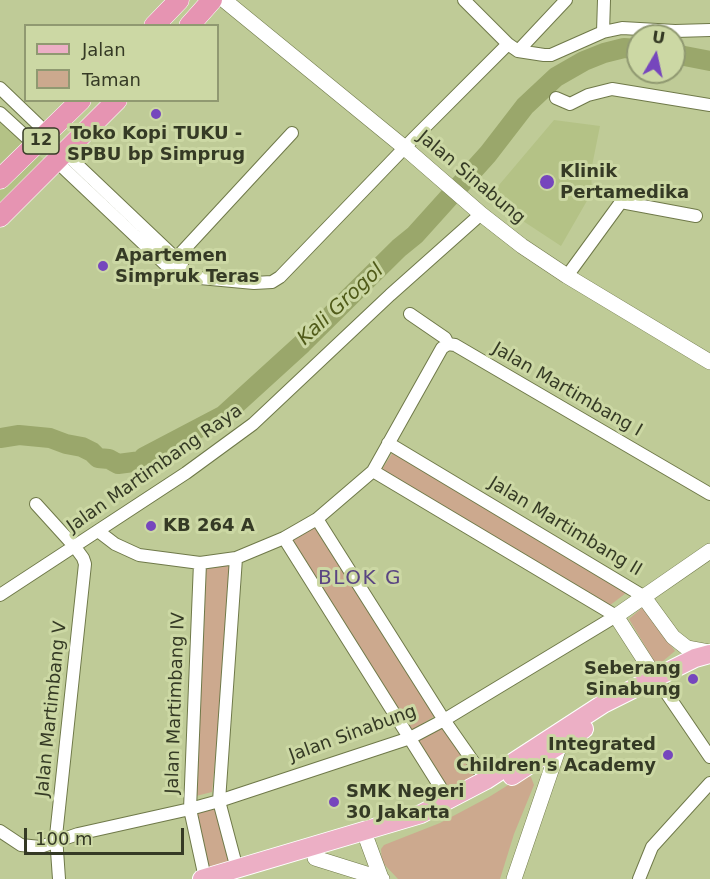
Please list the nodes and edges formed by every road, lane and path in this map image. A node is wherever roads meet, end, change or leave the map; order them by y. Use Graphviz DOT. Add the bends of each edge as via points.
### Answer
graph roads {
  1 [pos="179,0"];
  2 [pos="212,0"];
  3 [pos="224,0"];
  4 [pos="464,0"];
  5 [pos="566,0"];
  6 [pos="604,0"];
  7 [pos="156,24"];
  8 [pos="191,24"];
  9 [pos="710,29"];
  10 [pos="603,32"];
  11 [pos="513,47"];
  12 [pos="0,88"];
  13 [pos="556,98"];
  14 [pos="79,102"];
  15 [pos="115,102"];
  16 [pos="710,105"];
  17 [pos="0,113"];
  18 [pos="292,133"];
  19 [pos="42,140"];
  20 [pos="405,148"];
  21 [pos="61,157"];
  22 [pos="0,179"];
  23 [pos="481,214"];
  24 [pos="696,216"];
  25 [pos="0,217"];
  26 [pos="173,262"];
  27 [pos="567,276"];
  28 [pos="410,314"];
  29 [pos="448,345"];
  30 [pos="710,362"];
  31 [pos="388,443"];
  32 [pos="373,471"];
  33 [pos="710,494"];
  34 [pos="36,504"];
  35 [pos="317,519"];
  36 [pos="98,531"];
  37 [pos="284,538"];
  38 [pos="75,547"];
  39 [pos="710,551"];
  40 [pos="236,558"];
  41 [pos="200,563"];
  42 [pos="0,595"];
  43 [pos="643,597"];
  44 [pos="616,616"];
  45 [pos="710,653"];
  46 [pos="710,659"];
  47 [pos="658,682"];
  48 [pos="444,720"];
  49 [pos="410,738"];
  50 [pos="559,747"];
  51 [pos="710,757"];
  52 [pos="537,762"];
  53 [pos="486,780"];
  54 [pos="710,783"];
  55 [pos="542,795"];
  56 [pos="219,801"];
  57 [pos="448,801"];
  58 [pos="190,809"];
  59 [pos="0,831"];
  60 [pos="365,837"];
  61 [pos="56,841"];
  62 [pos="315,858"];
  63 [pos="237,874"];
  64 [pos="59,879"];
  65 [pos="204,879"];
  66 [pos="381,879"];
  67 [pos="514,879"];
  68 [pos="639,879"];
  1 -- 7 [label="highway"];
  2 -- 8 [label="highway"];
  3 -- 20 [label="street, Jalan Sinabung"];
  4 -- 11 [label="street"];
  5 -- 11 [label="street"];
  6 -- 10 [label="street"];
  9 -- 10 [label="street" via="622,28"];
  10 -- 11 [label="street" via="548,56"];
  11 -- 20 [label="street"];
  12 -- 19 [label="street"];
  13 -- 16 [label="street" via="570,104 612,89"];
  14 -- 19 [label="highway, 12"];
  15 -- 21 [label="highway, 12"];
  17 -- 19 [label="street"];
  18 -- 26 [label="street"];
  19 -- 22 [label="highway, 12"];
  20 -- 23 [label="street, Jalan Sinabung"];
  20 -- 26 [label="street" via="272,282 254,284 187,276 183,266"];
  21 -- 25 [label="highway, 12"];
  21 -- 26 [label="street"];
  23 -- 27 [label="street, Jalan Sinabung"];
  23 -- 36 [label="street, Jalan Martimbang Raya" via="253,424"];
  24 -- 27 [label="street" via="619,203"];
  27 -- 30 [label="street, Jalan Sinabung"];
  28 -- 29 [label="street, Jalan Martimbang I" via="445,338"];
  29 -- 31 [label="street" via="442,348"];
  29 -- 33 [label="street, Jalan Martimbang I" via="455,345"];
  31 -- 32 [label="street"];
  31 -- 43 [label="street, Jalan Martimbang II"];
  32 -- 35 [label="street"];
  32 -- 44 [label="street"];
  34 -- 38 [label="street"];
  35 -- 37 [label="street"];
  35 -- 48 [label="street"];
  36 -- 38 [label="street, Jalan Martimbang Raya"];
  36 -- 41 [label="street" via="139,555"];
  37 -- 40 [label="street"];
  37 -- 49 [label="street"];
  38 -- 42 [label="street, Jalan Martimbang Raya"];
  38 -- 61 [label="street, Jalan Martimbang V" via="85,564"];
  39 -- 43 [label="street, Jalan Sinabung"];
  40 -- 41 [label="street"];
  40 -- 56 [label="street"];
  41 -- 58 [label="street, Jalan Martimbang IV"];
  43 -- 44 [label="street, Jalan Sinabung"];
  43 -- 45 [label="street, Jalan Martimbang II" via="673,637 687,648"];
  44 -- 47 [label="street"];
  44 -- 48 [label="street, Jalan Sinabung"];
  45 -- 47 [label="main road" via="694,658"];
  46 -- 47 [label="main road"];
  47 -- 50 [label="main road"];
  47 -- 51 [label="street"];
  47 -- 53 [label="main road" via="603,704"];
  48 -- 49 [label="street, Jalan Sinabung"];
  48 -- 53 [label="street"];
  49 -- 56 [label="street, Jalan Sinabung"];
  49 -- 57 [label="street"];
  50 -- 52 [label="main road"];
  50 -- 55 [label="street"];
  52 -- 55 [label="street"];
  52 -- 60 [label="main road" via="432,822"];
  53 -- 57 [label="main road"];
  54 -- 68 [label="street" via="652,847"];
  55 -- 67 [label="street"];
  56 -- 58 [label="street, Jalan Sinabung"];
  56 -- 63 [label="street"];
  57 -- 60 [label="main road"];
  58 -- 61 [label="street, Jalan Sinabung"];
  58 -- 65 [label="street, Jalan Martimbang IV"];
  59 -- 61 [label="street, Jalan Sinabung" via="21,845 40,847"];
  60 -- 62 [label="main road"];
  60 -- 63 [label="main road" via="272,857"];
  60 -- 66 [label="street"];
  61 -- 64 [label="street, Jalan Martimbang V"];
  62 -- 63 [label="main road"];
  62 -- 66 [label="street"];
  63 -- 65 [label="main road"];
}
